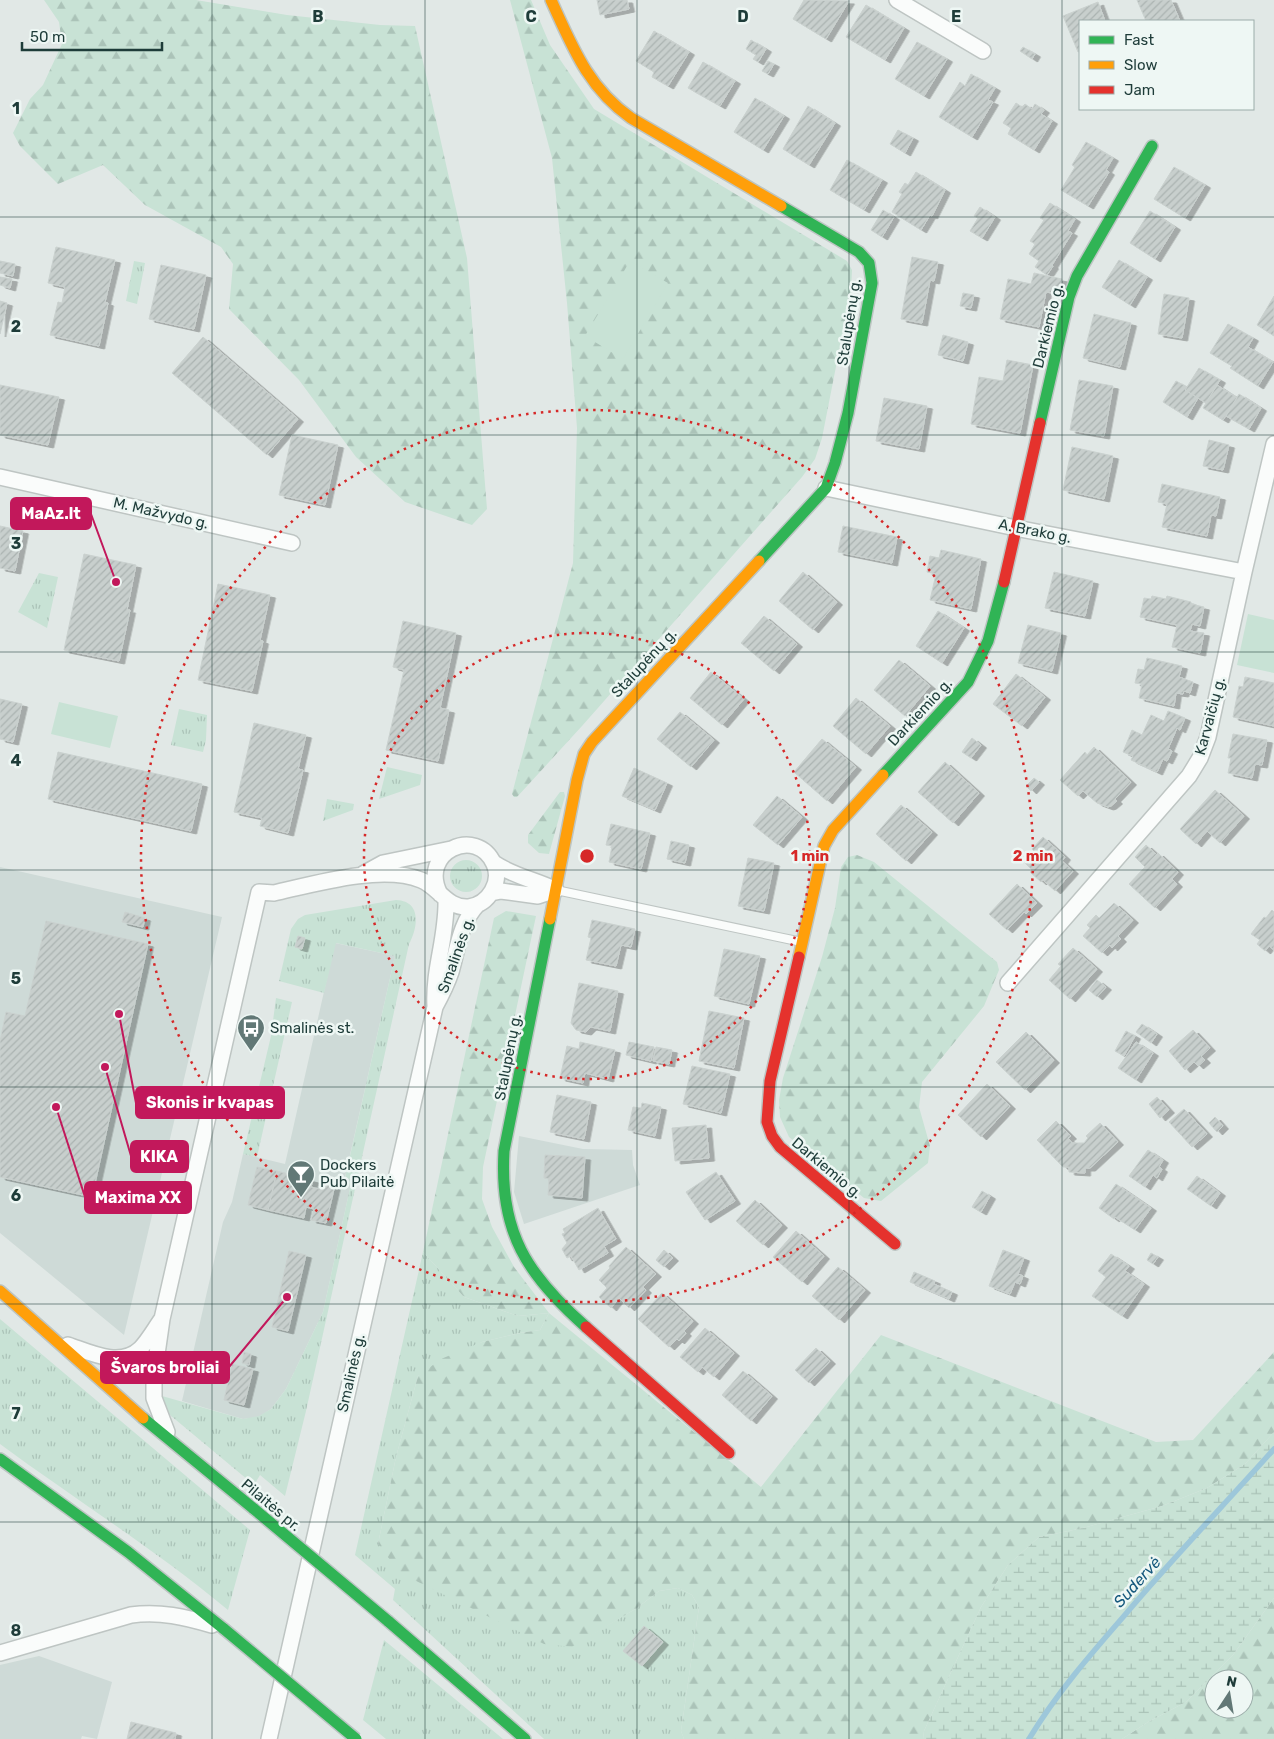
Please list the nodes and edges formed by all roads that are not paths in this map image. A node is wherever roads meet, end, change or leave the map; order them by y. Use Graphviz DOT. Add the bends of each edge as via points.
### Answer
graph roads {
  1 [pos="551,0"];
  2 [pos="897,0"];
  3 [pos="983,51"];
  4 [pos="1152,146"];
  5 [pos="1274,444"];
  6 [pos="0,477"];
  7 [pos="826,488"];
  8 [pos="1016,528"];
  9 [pos="292,543"];
  10 [pos="1244,572"];
  11 [pos="453,848"];
  12 [pos="494,863"];
  13 [pos="361,874"];
  14 [pos="556,890"];
  15 [pos="491,893"];
  16 [pos="443,897"];
  17 [pos="478,904"];
  18 [pos="803,942"];
  19 [pos="1008,983"];
  20 [pos="435,1007"];
  21 [pos="895,1244"];
  22 [pos="0,1291"];
  23 [pos="162,1319"];
  24 [pos="59,1343"];
  25 [pos="170,1440"];
  26 [pos="729,1453"];
  27 [pos="0,1459"];
  28 [pos="224,1629"];
  29 [pos="0,1653"];
  30 [pos="269,1739"];
  31 [pos="356,1739"];
  32 [pos="526,1739"];
  1 -- 7 [label="street, Stalupėnų g." via="594,82 611,102 631,118 854,248 872,269 851,398 840,450"];
  2 -- 3 [label="street"];
  4 -- 8 [label="street, Darkiemio g." via="1077,276 1069,297"];
  5 -- 10 [label="street, Karvaičių g."];
  6 -- 9 [label="street, M. Mažvydo g."];
  7 -- 8 [label="street, A. Brako g."];
  7 -- 14 [label="street, Stalupėnų g." via="592,742 584,754 579,773"];
  8 -- 10 [label="street, A. Brako g."];
  8 -- 18 [label="street, Darkiemio g." via="988,642 968,682 833,830 822,852"];
  10 -- 19 [label="street, Karvaičių g." via="1208,737 1190,776"];
  11 -- 12 [label="street" via="471,846 480,849"];
  11 -- 13 [label="street" via="383,863"];
  11 -- 16 [label="street" via="445,853 435,869 435,879"];
  12 -- 14 [label="street"];
  12 -- 15 [label="street" via="496,879"];
  13 -- 16 [label="street" via="408,876 431,885"];
  13 -- 23 [label="street" via="274,893 259,892"];
  14 -- 15 [label="street" via="538,896"];
  14 -- 18 [label="lane"];
  14 -- 26 [label="street, Stalupėnų g." via="504,1151 503,1199 510,1225 533,1273 558,1300"];
  15 -- 17 [label="street"];
  16 -- 17 [label="street" via="462,907"];
  16 -- 20 [label="street, Smalinės g." via="446,917 434,986"];
  17 -- 20 [label="street, Smalinės g." via="463,924 445,988"];
  18 -- 21 [label="street, Darkiemio g." via="770,1081 768,1122 772,1136 780,1148"];
  20 -- 30 [label="street, Smalinės g."];
  22 -- 24 [label="street, Pilaitės pr."];
  23 -- 24 [label="street" via="139,1350 130,1356 108,1357"];
  23 -- 25 [label="street" via="154,1398"];
  24 -- 25 [label="street, Pilaitės pr."];
  25 -- 32 [label="street, Pilaitės pr., bridge"];
  27 -- 28 [label="street" via="128,1552"];
  28 -- 29 [label="street" via="175,1615 147,1613"];
  28 -- 31 [label="street, bridge"];
}
